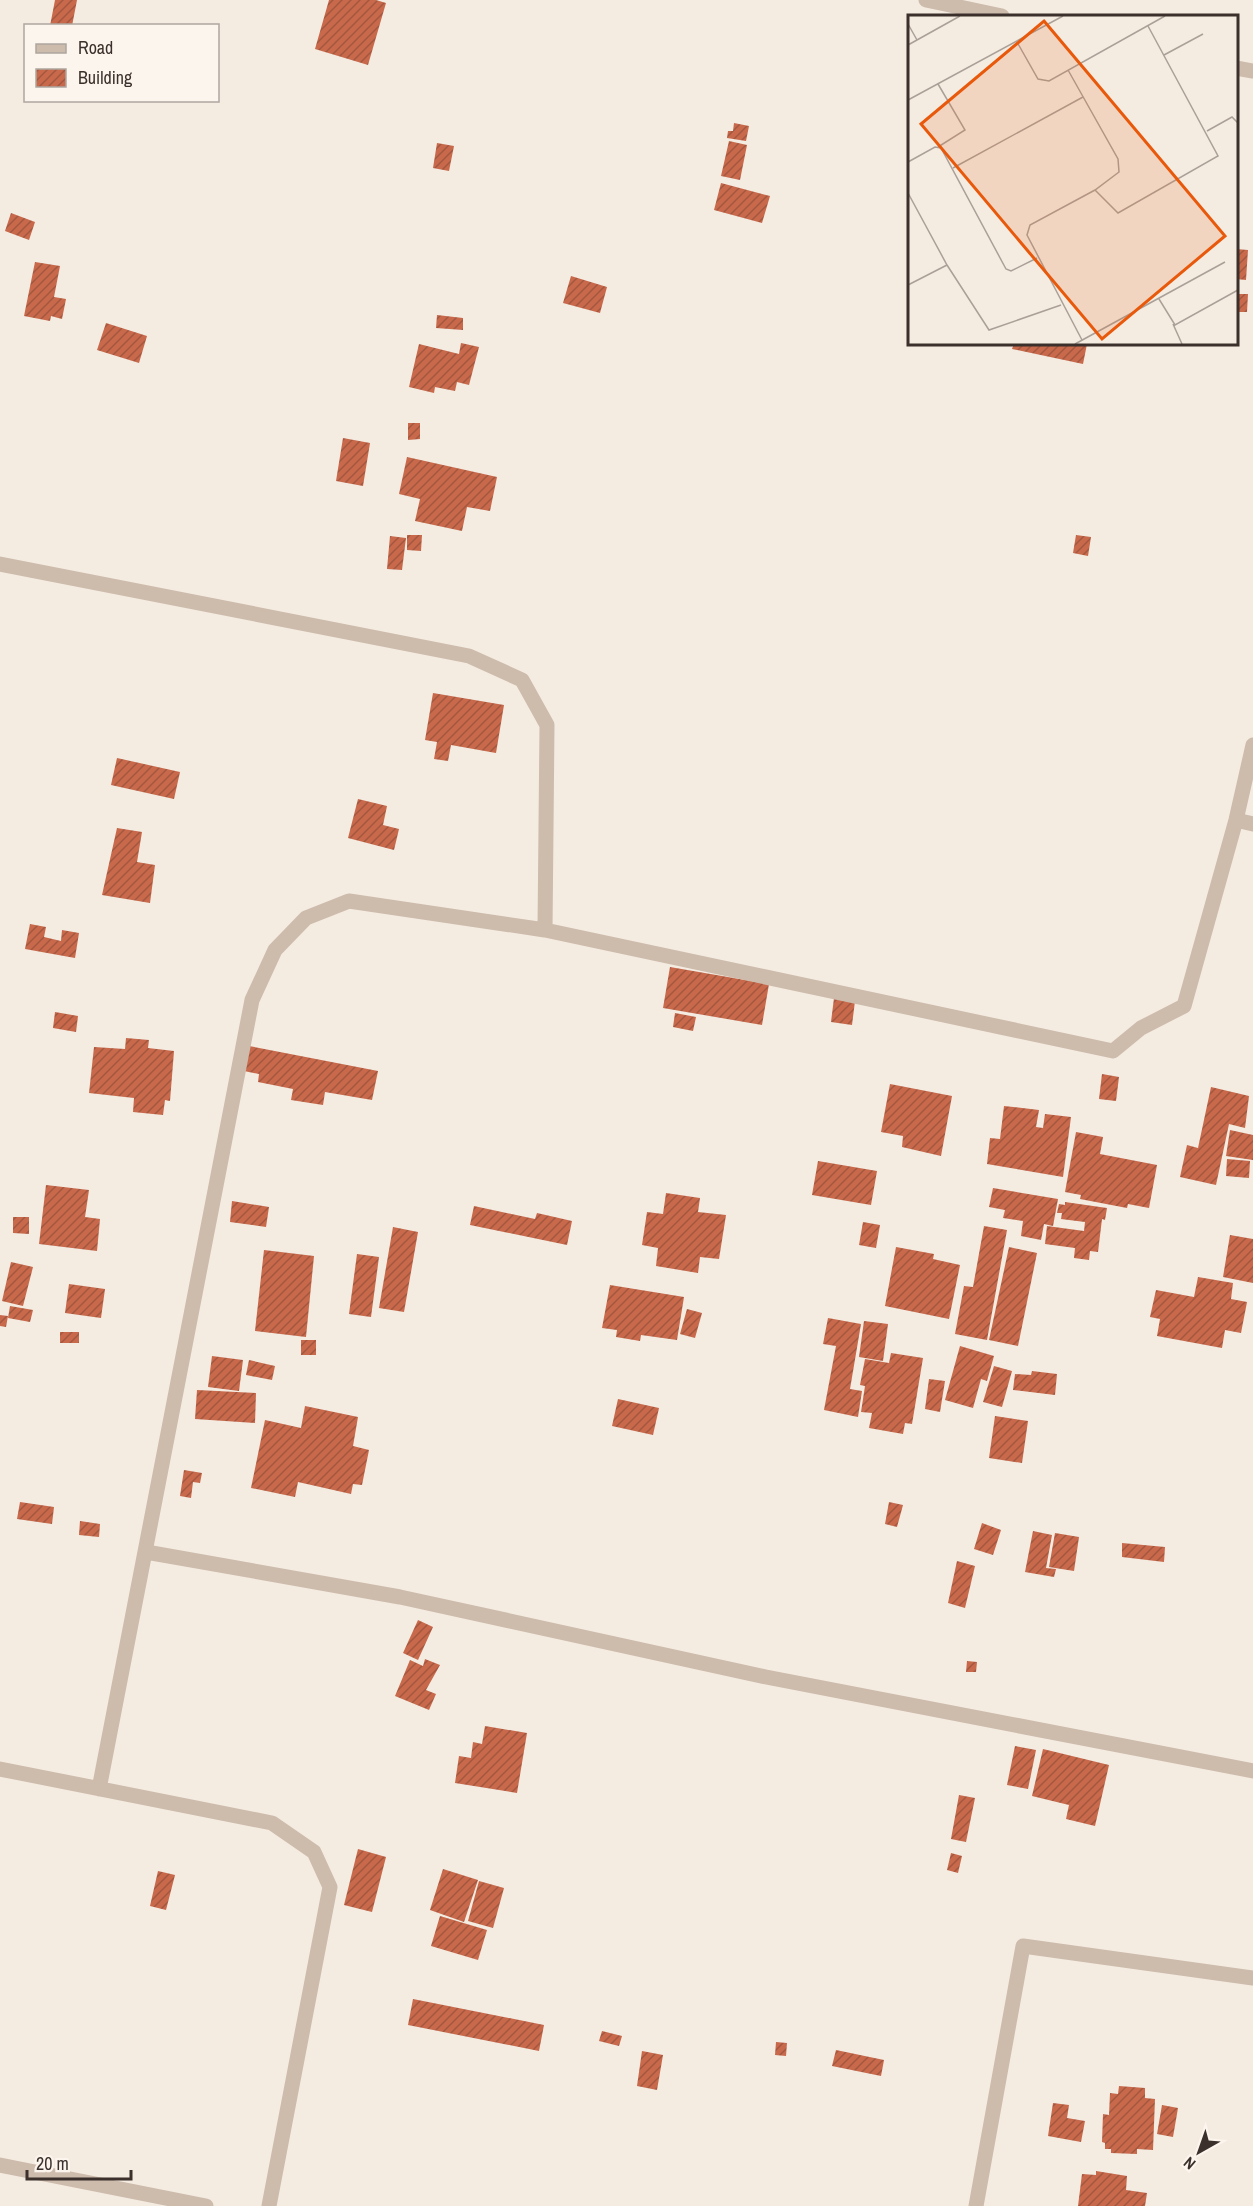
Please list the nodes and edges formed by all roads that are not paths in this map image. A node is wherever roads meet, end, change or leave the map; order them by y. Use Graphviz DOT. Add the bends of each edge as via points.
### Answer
graph roads {
  1 [pos="926,0"];
  2 [pos="997,15"];
  3 [pos="1238,68"];
  4 [pos="1253,71"];
  5 [pos="0,564"];
  6 [pos="1253,745"];
  7 [pos="1236,820"];
  8 [pos="1253,824"];
  9 [pos="545,930"];
  10 [pos="146,1552"];
  11 [pos="0,1769"];
  12 [pos="1253,1771"];
  13 [pos="99,1789"];
  14 [pos="1253,1978"];
  15 [pos="0,2165"];
  16 [pos="207,2206"];
  17 [pos="269,2206"];
  18 [pos="976,2206"];
  1 -- 2 [label="street"];
  3 -- 4 [label="street"];
  5 -- 9 [label="street" via="469,656 522,680 547,725"];
  6 -- 7 [label="street"];
  7 -- 8 [label="street"];
  7 -- 9 [label="street" via="1184,1005 1141,1028 1113,1052"];
  9 -- 10 [label="street" via="349,902 306,918 274,951 252,1000"];
  10 -- 12 [label="street" via="400,1597 766,1677"];
  10 -- 13 [label="street"];
  11 -- 13 [label="street"];
  13 -- 17 [label="street" via="272,1822 314,1852 330,1887"];
  14 -- 18 [label="street" via="1023,1946"];
  15 -- 16 [label="street"];
}
